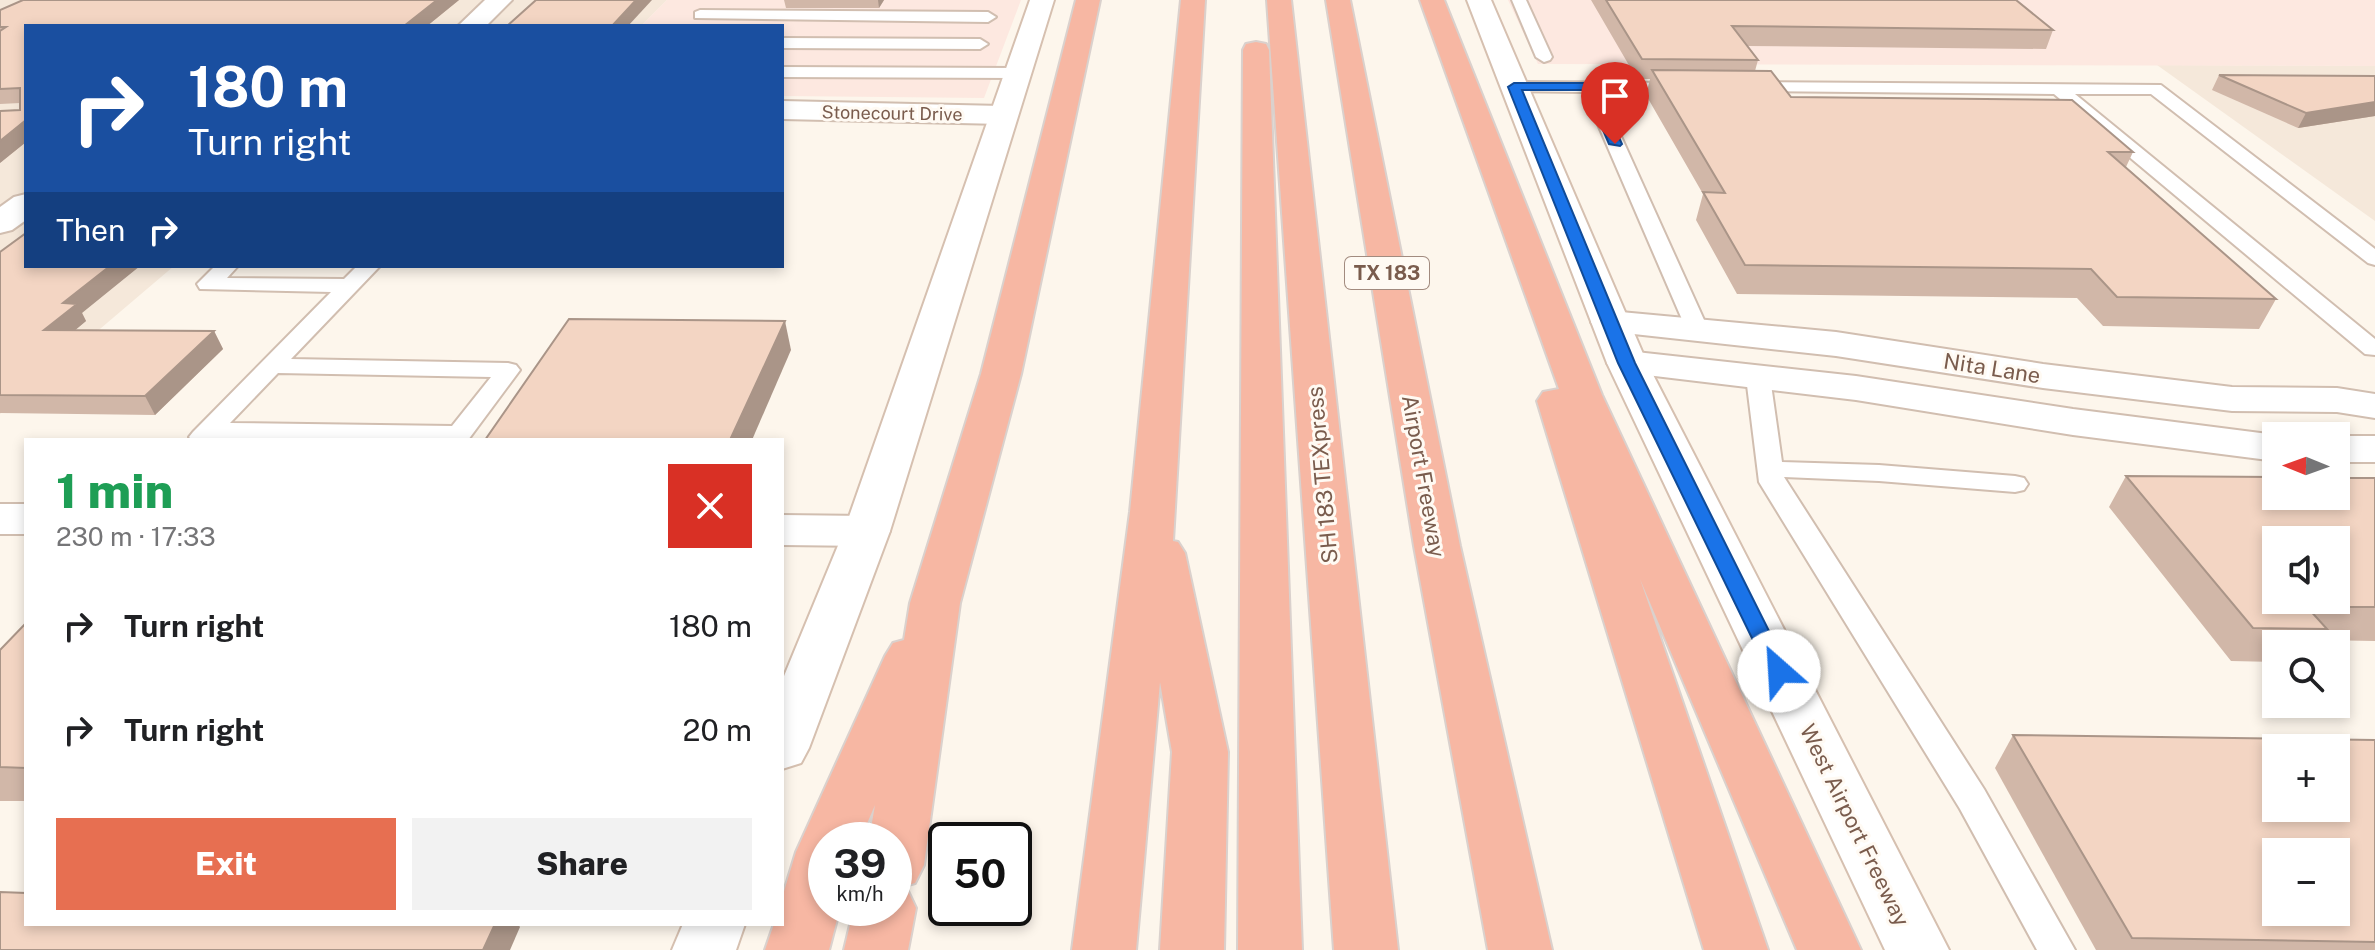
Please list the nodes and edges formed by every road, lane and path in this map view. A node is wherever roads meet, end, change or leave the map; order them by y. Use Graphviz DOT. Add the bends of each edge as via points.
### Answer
graph roads {
  1 [pos="500,0"];
  2 [pos="713,0"];
  3 [pos="1042,0"];
  4 [pos="1088,0"];
  5 [pos="1193,0"];
  6 [pos="1254,0"];
  7 [pos="1279,0"];
  8 [pos="1338,0"];
  9 [pos="1432,0"];
  10 [pos="1479,0"];
  11 [pos="1519,0"];
  12 [pos="988,17"];
  13 [pos="695,20"];
  14 [pos="473,24"];
  15 [pos="784,43"];
  16 [pos="980,44"];
  17 [pos="784,72"];
  18 [pos="1529,72"];
  19 [pos="1016,73"];
  20 [pos="1590,87"];
  21 [pos="1699,87"];
  22 [pos="1731,87"];
  23 [pos="2059,89"];
  24 [pos="1466,96"];
  25 [pos="784,110"];
  26 [pos="1002,115"];
  27 [pos="24,205"];
  28 [pos="0,223"];
  29 [pos="2375,259"];
  30 [pos="225,268"];
  31 [pos="367,268"];
  32 [pos="350,286"];
  33 [pos="1610,322"];
  34 [pos="1698,331"];
  35 [pos="2374,349"];
  36 [pos="1627,363"];
  37 [pos="272,366"];
  38 [pos="1758,377"];
  39 [pos="2375,406"];
  40 [pos="204,435"];
  41 [pos="457,437"];
  42 [pos="2262,446"];
  43 [pos="2350,449"];
  44 [pos="2375,449"];
  45 [pos="1770,469"];
  46 [pos="2015,484"];
  47 [pos="1153,512"];
  48 [pos="0,519"];
  49 [pos="24,519"];
  50 [pos="784,530"];
  51 [pos="867,531"];
  52 [pos="935,603"];
  53 [pos="784,743"];
  54 [pos="839,822"];
  55 [pos="901,822"];
  56 [pos="808,913"];
  57 [pos="713,926"];
  58 [pos="881,926"];
  59 [pos="704,950"];
  60 [pos="797,950"];
  61 [pos="876,950"];
  62 [pos="1104,950"];
  63 [pos="1192,950"];
  64 [pos="1270,950"];
  65 [pos="1366,950"];
  66 [pos="1520,950"];
  67 [pos="1736,950"];
  68 [pos="1829,950"];
  69 [pos="1917,950"];
  70 [pos="2056,950"];
  1 -- 14 [label="main road"];
  2 -- 13 [label="lane"];
  3 -- 19 [label="main road"];
  4 -- 52 [label="highway" via="1001,374"];
  5 -- 47 [label="highway"];
  6 -- 64 [label="highway"];
  7 -- 65 [label="highway, SH 183 TEXpress"];
  8 -- 66 [label="highway, Airport Freeway / TX 183" via="1434,530"];
  9 -- 24 [label="highway"];
  10 -- 18 [label="main road, West Airport Freeway"];
  11 -- 18 [label="lane"];
  12 -- 13 [label="lane"];
  15 -- 16 [label="lane"];
  17 -- 19 [label="lane"];
  18 -- 20 [label="lane"];
  18 -- 33 [label="main road, West Airport Freeway"];
  19 -- 26 [label="main road"];
  20 -- 21 [label="lane"];
  20 -- 34 [label="lane"];
  22 -- 23 [label="lane"];
  23 -- 29 [label="lane" via="2155,89"];
  23 -- 35 [label="lane"];
  24 -- 67 [label="highway" via="1556,395"];
  24 -- 68 [label="highway" via="1582,395"];
  25 -- 26 [label="main road, Stonecourt Drive"];
  26 -- 51 [label="main road"];
  27 -- 28 [label="main road"];
  30 -- 32 [label="lane" via="208,284"];
  31 -- 32 [label="lane"];
  32 -- 37 [label="lane"];
  33 -- 34 [label="main road, Nita Lane"];
  33 -- 36 [label="main road, West Airport Freeway"];
  34 -- 39 [label="main road, Nita Lane" via="1836,344 2232,399 2337,400"];
  36 -- 38 [label="main road, Nita Lane"];
  36 -- 69 [label="main road, West Airport Freeway"];
  37 -- 40 [label="lane"];
  37 -- 41 [label="lane" via="508,370"];
  38 -- 42 [label="main road, Nita Lane"];
  38 -- 45 [label="lane"];
  40 -- 41 [label="lane"];
  43 -- 44 [label="main road"];
  45 -- 46 [label="lane"];
  45 -- 70 [label="lane" via="1772,482 1972,799"];
  47 -- 62 [label="highway"];
  47 -- 63 [label="highway" via="1200,752"];
  48 -- 49 [label="main road"];
  50 -- 51 [label="main road"];
  51 -- 53 [label="main road"];
  52 -- 54 [label="highway"];
  52 -- 55 [label="highway"];
  56 -- 60 [label="highway"];
  57 -- 59 [label="main road"];
  58 -- 61 [label="highway"];
}
